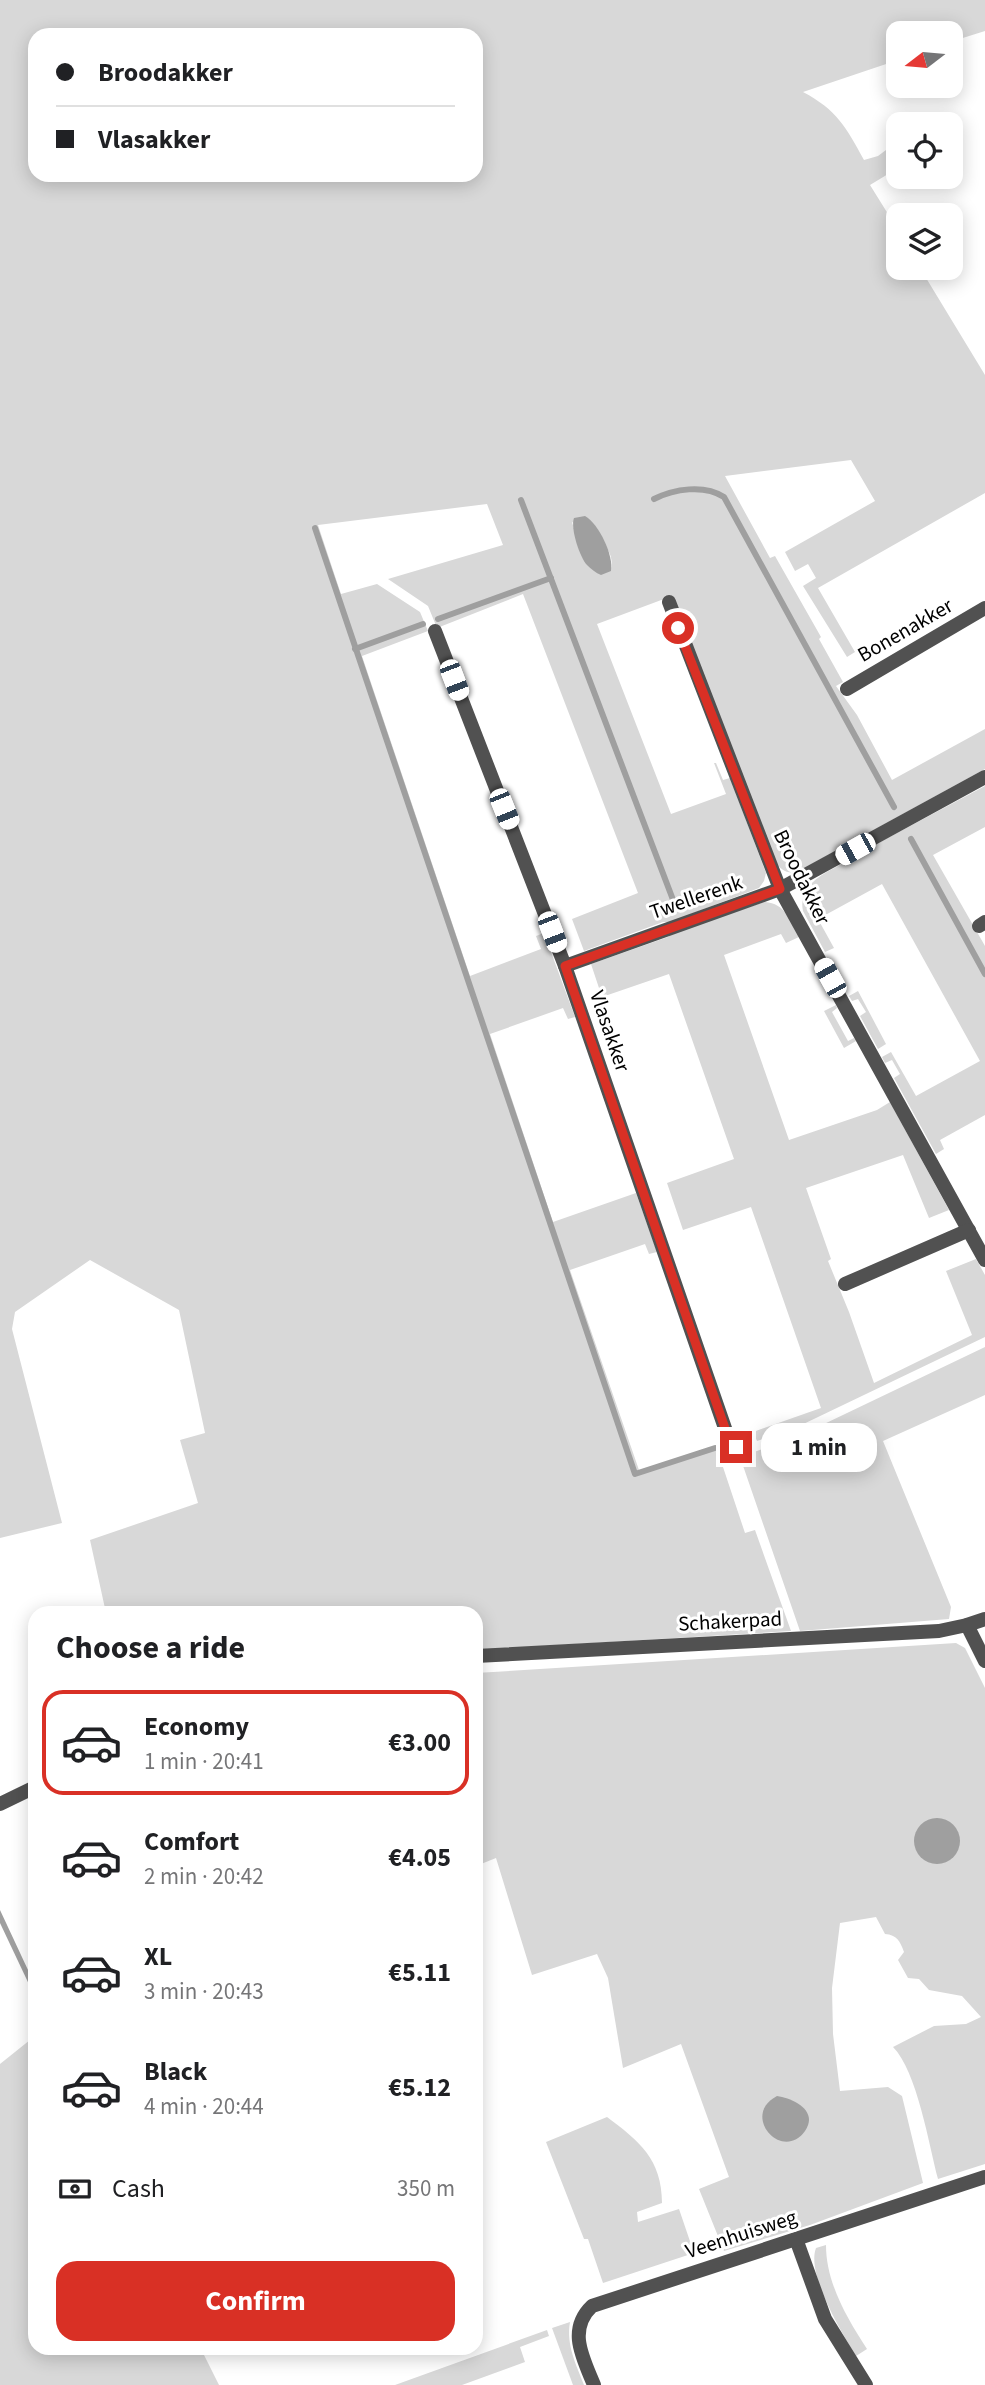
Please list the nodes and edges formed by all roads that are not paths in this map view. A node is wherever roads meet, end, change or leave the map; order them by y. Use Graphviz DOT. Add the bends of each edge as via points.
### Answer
graph roads {
  1 [pos="669,602"];
  2 [pos="985,608"];
  3 [pos="435,631"];
  4 [pos="847,688"];
  5 [pos="985,777"];
  6 [pos="780,889"];
  7 [pos="565,966"];
  8 [pos="969,1230"];
  9 [pos="985,1260"];
  10 [pos="845,1284"];
  11 [pos="736,1447"];
  12 [pos="985,1619"];
  13 [pos="967,1625"];
  14 [pos="483,1656"];
  15 [pos="985,1661"];
  16 [pos="28,1790"];
  17 [pos="0,1804"];
  18 [pos="985,2178"];
  19 [pos="796,2239"];
  20 [pos="594,2385"];
  21 [pos="866,2385"];
  1 -- 6 [label="street, Broodakker"];
  2 -- 4 [label="street, Bonenakker"];
  3 -- 7 [label="street, Vlasakker"];
  5 -- 6 [label="street, Twellerenk"];
  6 -- 7 [label="street, Twellerenk"];
  6 -- 8 [label="street, Broodakker"];
  7 -- 11 [label="street, Vlasakker" via="727,1434"];
  8 -- 9 [label="street, Broodakker"];
  8 -- 10 [label="street"];
  12 -- 13 [label="street, Schakerpad"];
  13 -- 14 [label="street, Schakerpad" via="939,1631"];
  13 -- 15 [label="street"];
  16 -- 17 [label="street"];
  18 -- 19 [label="street, Veenhuisweg"];
  19 -- 20 [label="street, Veenhuisweg" via="592,2306 580,2324 578,2341"];
  19 -- 21 [label="street" via="825,2319"];
}
